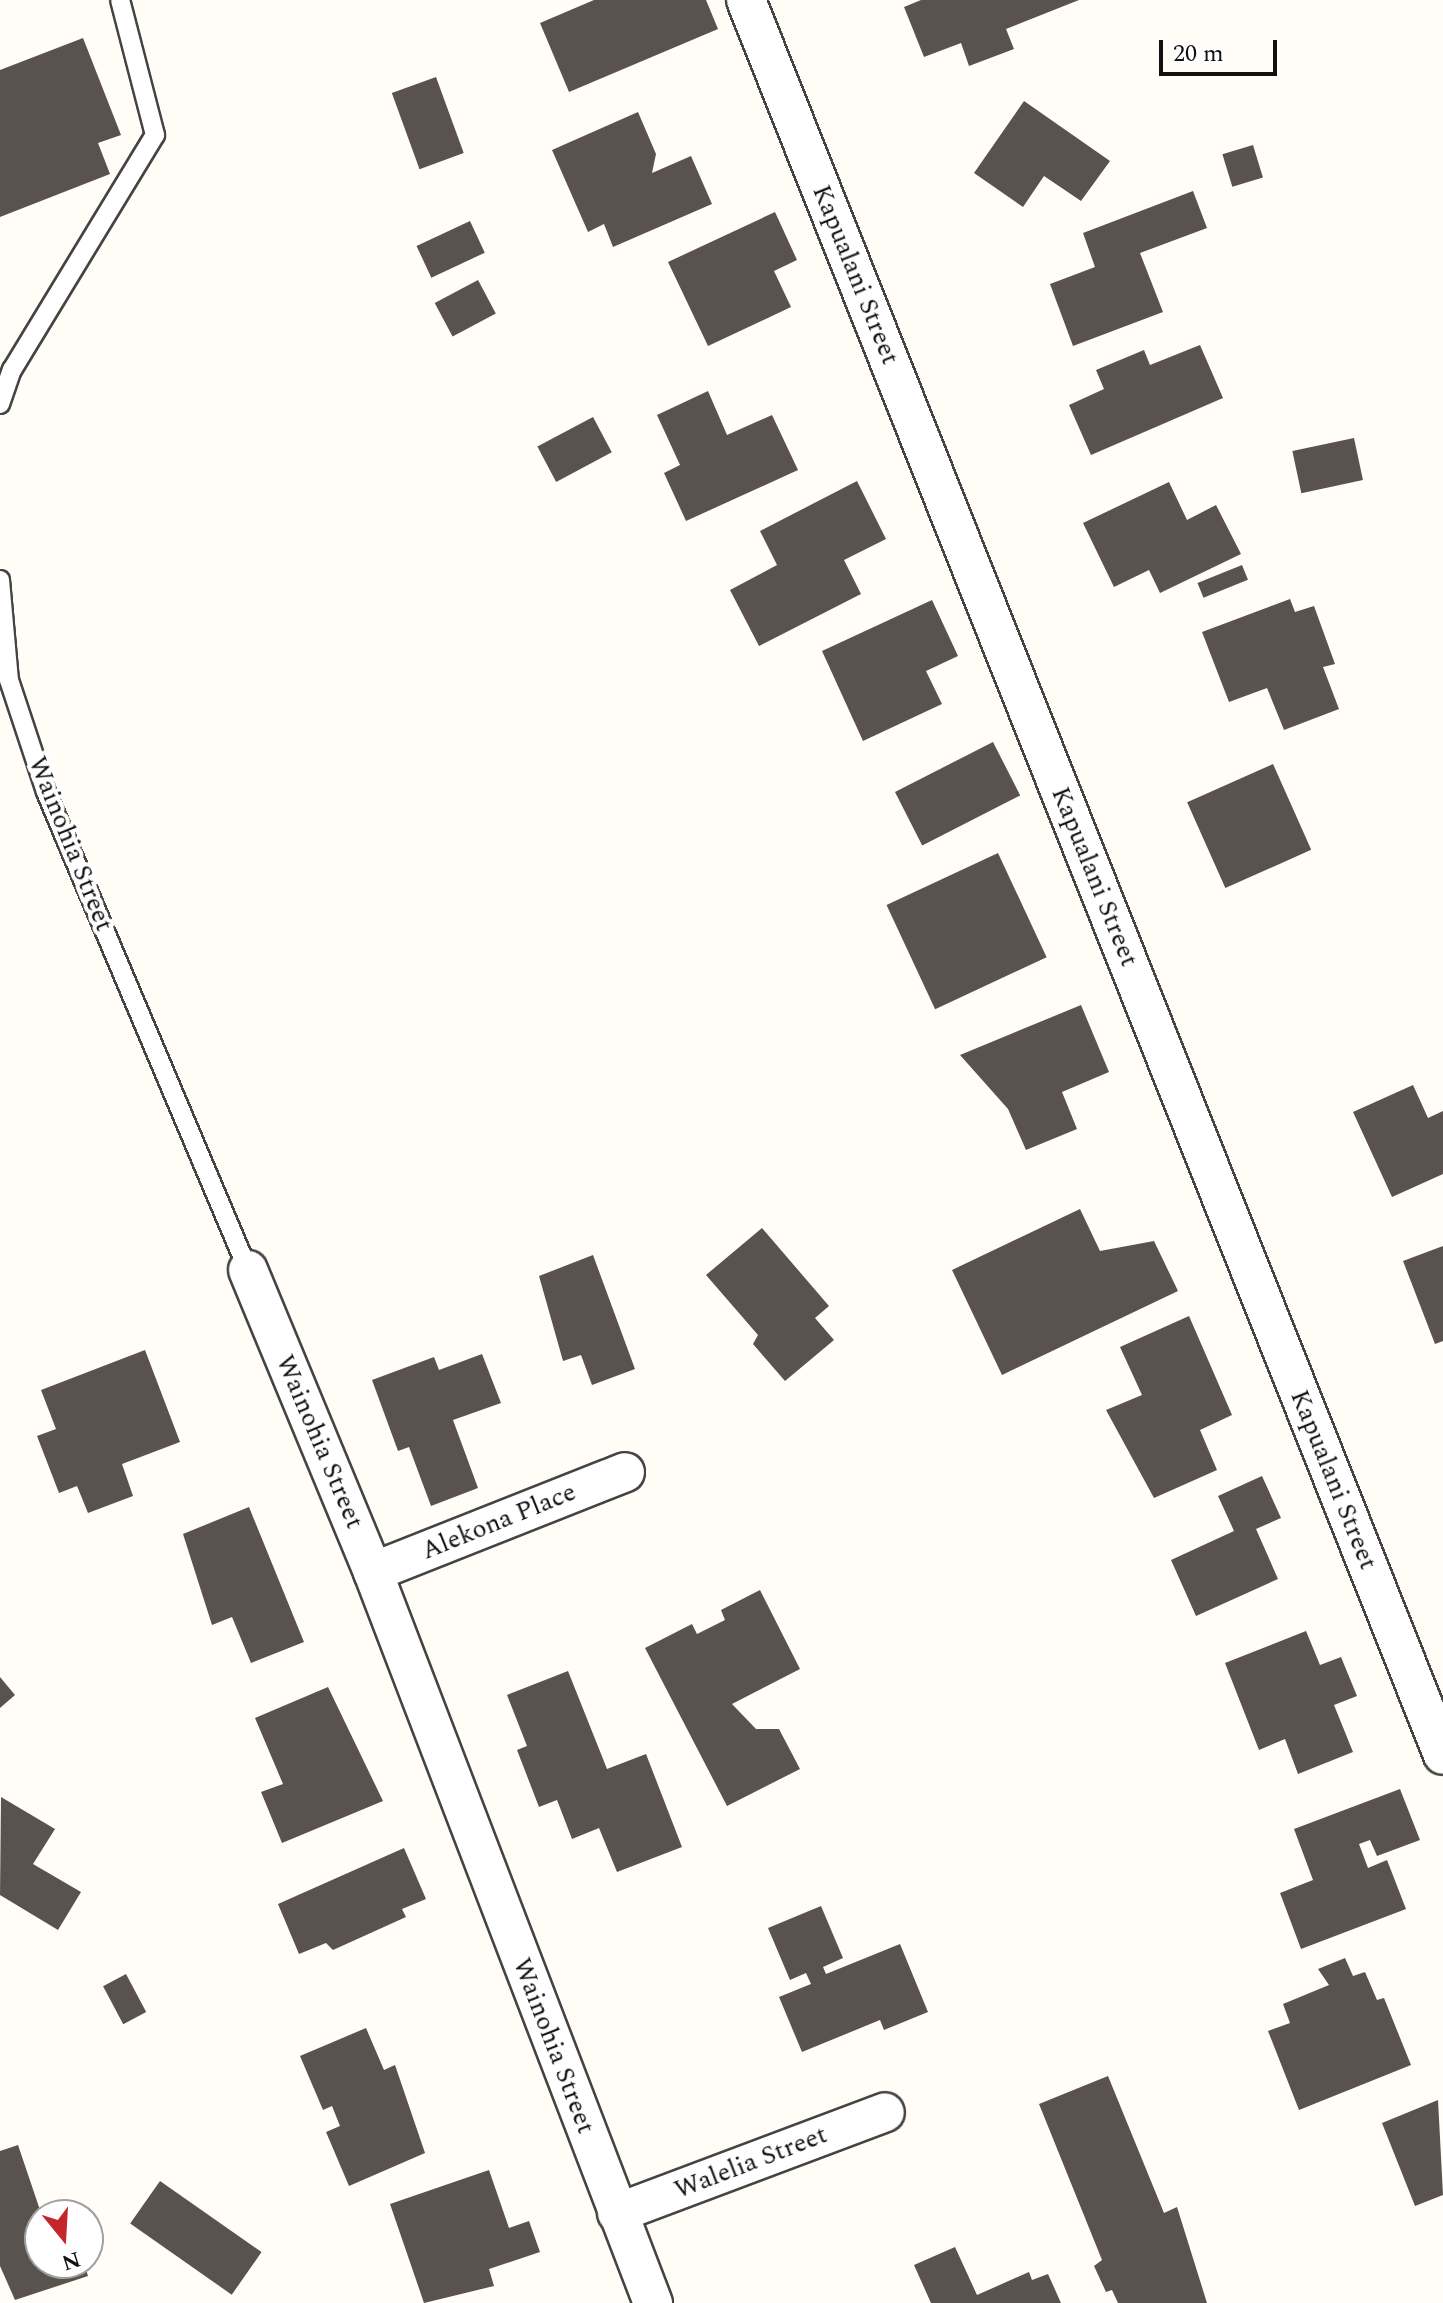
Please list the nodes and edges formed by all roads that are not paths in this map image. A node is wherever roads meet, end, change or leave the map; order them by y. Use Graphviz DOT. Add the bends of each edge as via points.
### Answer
graph roads {
  1 [pos="120,0"];
  2 [pos="746,0"];
  3 [pos="0,404"];
  4 [pos="0,580"];
  5 [pos="248,1270"];
  6 [pos="625,1472"];
  7 [pos="373,1572"];
  8 [pos="1443,1755"];
  9 [pos="885,2112"];
  10 [pos="617,2213"];
  11 [pos="653,2303"];
  1 -- 3 [label="lane" via="155,135 12,370"];
  2 -- 8 [label="street, Kapualani Street"];
  4 -- 5 [label="lane, Wainohia Street" via="9,680 46,792"];
  5 -- 7 [label="street, Wainohia Street"];
  6 -- 7 [label="street, Alekona Place"];
  7 -- 10 [label="street, Wainohia Street"];
  9 -- 10 [label="street, Walelia Street"];
  10 -- 11 [label="street, Wainohia Street"];
}
